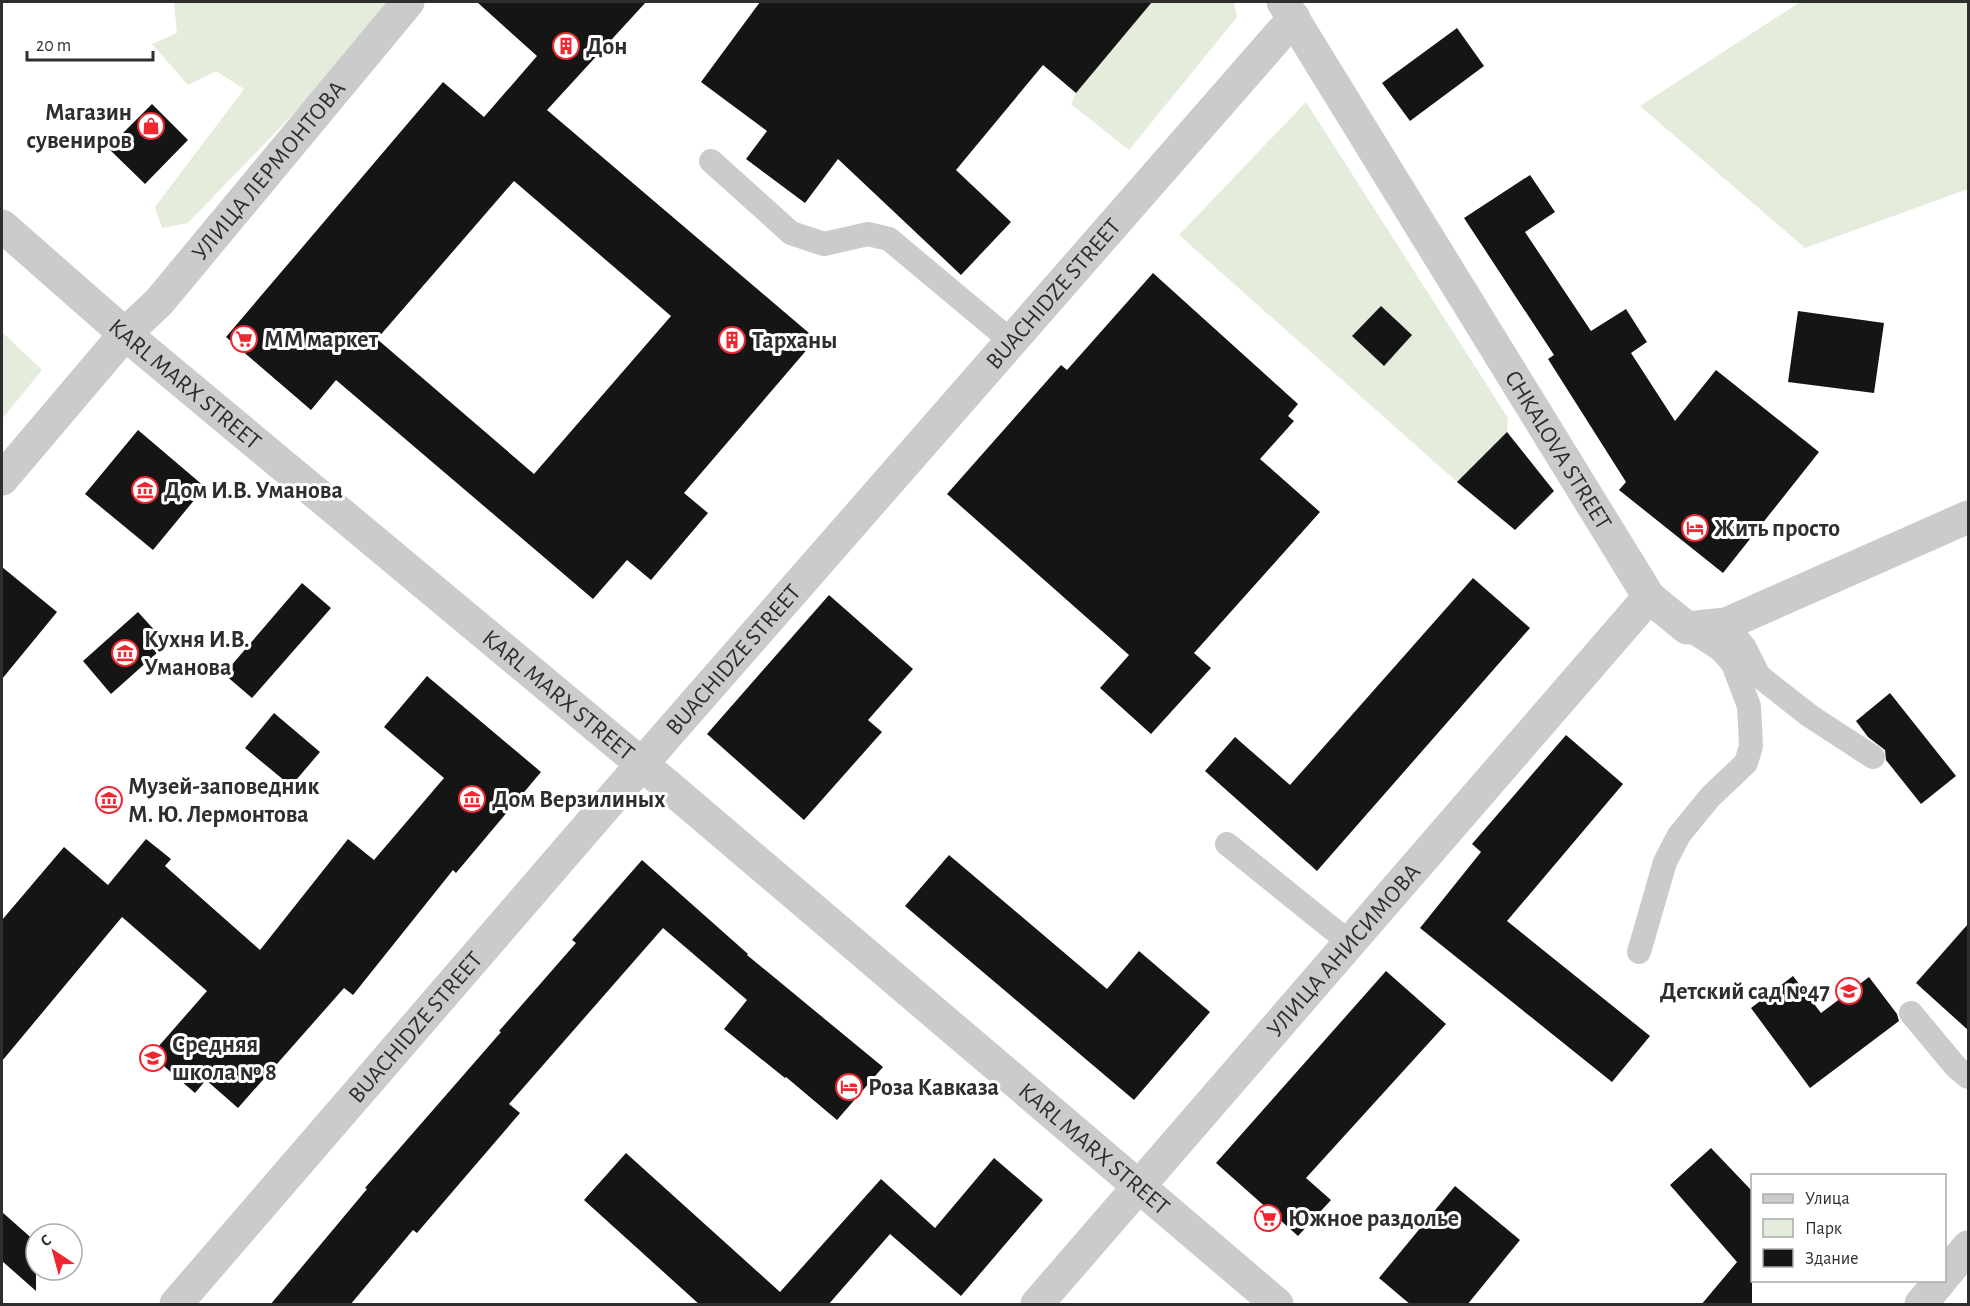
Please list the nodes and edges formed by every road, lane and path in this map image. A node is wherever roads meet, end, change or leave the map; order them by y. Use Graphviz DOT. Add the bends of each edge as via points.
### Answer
graph roads {
  1 [pos="408,2"];
  2 [pos="1288,10"];
  3 [pos="711,161"];
  4 [pos="2,226"];
  5 [pos="125,334"];
  6 [pos="1011,341"];
  7 [pos="2,479"];
  8 [pos="1968,517"];
  9 [pos="1648,597"];
  10 [pos="1726,624"];
  11 [pos="1687,628"];
  12 [pos="1874,757"];
  13 [pos="642,765"];
  14 [pos="1227,844"];
  15 [pos="1350,943"];
  16 [pos="1640,952"];
  17 [pos="1911,1013"];
  18 [pos="1968,1077"];
  19 [pos="1139,1187"];
  20 [pos="1968,1247"];
  21 [pos="1946,1274"];
  22 [pos="1940,1282"];
  23 [pos="176,1305"];
  24 [pos="1037,1305"];
  25 [pos="1277,1305"];
  26 [pos="1921,1305"];
  1 -- 5 [label="street, УЛИЦА ЛЕРМОНТОВА" via="159,302"];
  2 -- 6 [label="street, BUACHIDZE STREET"];
  2 -- 9 [label="street, CHKALOVA STREET"];
  3 -- 6 [label="lane" via="791,233 824,244 868,234 889,239"];
  4 -- 5 [label="street, KARL MARX STREET"];
  5 -- 7 [label="street, УЛИЦА ЛЕРМОНТОВА"];
  5 -- 13 [label="street, KARL MARX STREET"];
  6 -- 13 [label="street, BUACHIDZE STREET"];
  8 -- 10 [label="street"];
  9 -- 11 [label="street, CHKALOVA STREET"];
  9 -- 15 [label="street, УЛИЦА АНИСИМОВА"];
  10 -- 11 [label="street"];
  10 -- 12 [label="lane" via="1745,648 1759,676 1810,716"];
  11 -- 16 [label="lane" via="1721,650 1733,664 1749,706 1751,746 1746,763 1678,835 1665,862"];
  13 -- 19 [label="street, KARL MARX STREET"];
  13 -- 23 [label="street, BUACHIDZE STREET"];
  14 -- 15 [label="lane"];
  15 -- 19 [label="street, УЛИЦА АНИСИМОВА"];
  17 -- 18 [label="lane"];
  19 -- 24 [label="street, УЛИЦА АНИСИМОВА"];
  19 -- 25 [label="street, KARL MARX STREET"];
  20 -- 21 [label="street"];
  22 -- 26 [label="street"];
}
